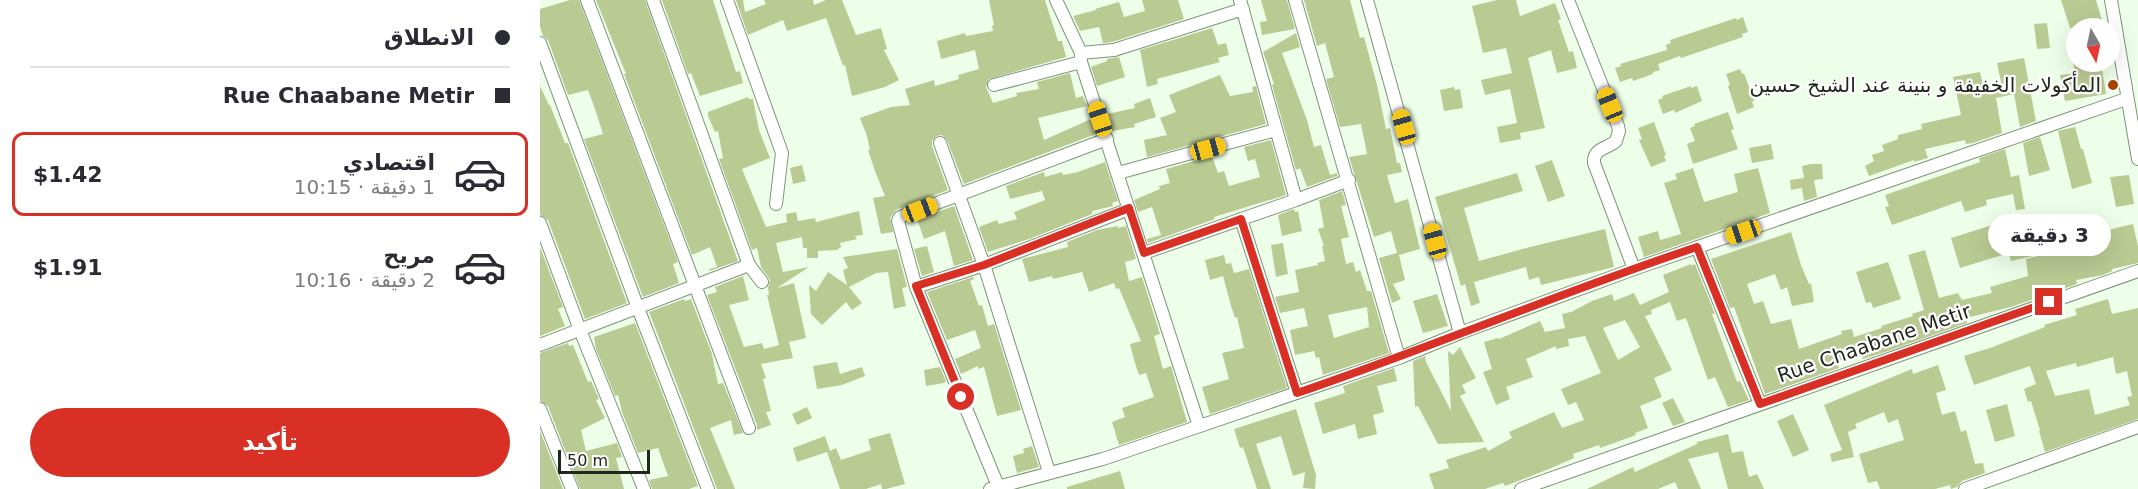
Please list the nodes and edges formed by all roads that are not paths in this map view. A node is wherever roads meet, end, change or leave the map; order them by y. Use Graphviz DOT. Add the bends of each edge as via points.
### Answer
graph roads {
  1 [pos="587,0"];
  2 [pos="653,0"];
  3 [pos="727,0"];
  4 [pos="1056,0"];
  5 [pos="1295,0"];
  6 [pos="1367,0"];
  7 [pos="1568,0"];
  8 [pos="2111,0"];
  9 [pos="1241,5"];
  10 [pos="540,43"];
  11 [pos="1081,57"];
  12 [pos="994,85"];
  13 [pos="2127,99"];
  14 [pos="1276,130"];
  15 [pos="1107,139"];
  16 [pos="940,143"];
  17 [pos="2138,154"];
  18 [pos="1118,173"];
  19 [pos="1349,180"];
  20 [pos="959,194"];
  21 [pos="1296,201"];
  22 [pos="776,204"];
  23 [pos="1129,208"];
  24 [pos="1241,219"];
  25 [pos="540,223"];
  26 [pos="1697,247"];
  27 [pos="1144,253"];
  28 [pos="749,265"];
  29 [pos="984,265"];
  30 [pos="1634,269"];
  31 [pos="2138,271"];
  32 [pos="762,282"];
  33 [pos="696,285"];
  34 [pos="916,286"];
  35 [pos="638,308"];
  36 [pos="580,330"];
  37 [pos="1460,333"];
  38 [pos="540,345"];
  39 [pos="1399,358"];
  40 [pos="1297,393"];
  41 [pos="1760,404"];
  42 [pos="540,409"];
  43 [pos="1199,426"];
  44 [pos="2138,427"];
  45 [pos="749,428"];
  46 [pos="1049,472"];
  47 [pos="994,488"];
  48 [pos="572,489"];
  49 [pos="644,489"];
  50 [pos="708,489"];
  51 [pos="1521,489"];
  52 [pos="1965,489"];
  1 -- 33 [label="street"];
  2 -- 28 [label="street"];
  3 -- 22 [label="street" via="782,153"];
  4 -- 11 [label="street"];
  5 -- 19 [label="street"];
  6 -- 37 [label="street"];
  7 -- 30 [label="street" via="1618,126 1617,141 1598,150 1594,163"];
  8 -- 13 [label="street"];
  9 -- 11 [label="street" via="1114,50"];
  9 -- 14 [label="street"];
  10 -- 35 [label="street"];
  11 -- 12 [label="street"];
  11 -- 15 [label="street"];
  13 -- 17 [label="street"];
  13 -- 26 [label="street"];
  14 -- 18 [label="street"];
  14 -- 21 [label="street"];
  15 -- 18 [label="street"];
  15 -- 20 [label="street"];
  16 -- 20 [label="street"];
  18 -- 23 [label="street"];
  19 -- 21 [label="street"];
  19 -- 39 [label="street"];
  20 -- 29 [label="street"];
  20 -- 34 [label="street" via="897,221"];
  21 -- 24 [label="street"];
  23 -- 27 [label="street"];
  23 -- 29 [label="street"];
  24 -- 27 [label="street"];
  24 -- 40 [label="street"];
  25 -- 36 [label="street"];
  26 -- 30 [label="street"];
  26 -- 41 [label="street"];
  27 -- 43 [label="street"];
  28 -- 32 [label="street"];
  28 -- 33 [label="street"];
  29 -- 34 [label="street"];
  29 -- 46 [label="street"];
  30 -- 37 [label="street"];
  31 -- 41 [label="street, Rue Chaabane Metir"];
  33 -- 35 [label="street"];
  33 -- 45 [label="street"];
  34 -- 47 [label="street"];
  35 -- 36 [label="street"];
  35 -- 50 [label="street"];
  36 -- 38 [label="street"];
  36 -- 49 [label="street"];
  37 -- 39 [label="street"];
  39 -- 40 [label="street"];
  40 -- 43 [label="street"];
  41 -- 51 [label="street, Rue Chaabane Metir"];
  42 -- 48 [label="street"];
  43 -- 46 [label="street" via="1103,459"];
  44 -- 52 [label="street"];
  46 -- 47 [label="street"];
}
